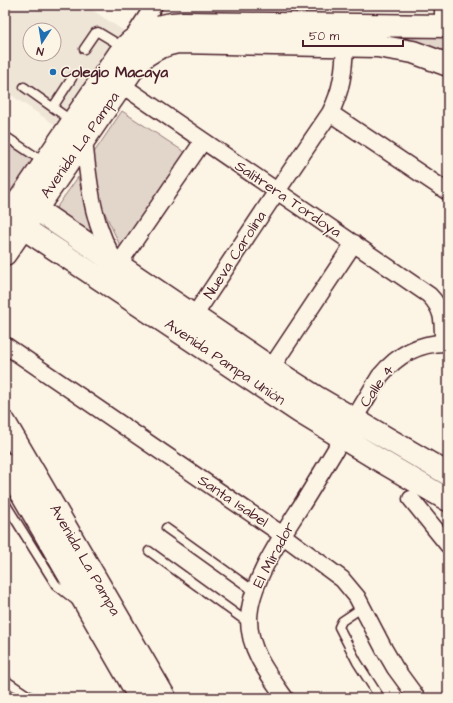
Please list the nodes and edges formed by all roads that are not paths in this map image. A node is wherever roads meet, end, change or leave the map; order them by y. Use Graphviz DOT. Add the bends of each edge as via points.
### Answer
graph roads {
  1 [pos="154,5"];
  2 [pos="445,19"];
  3 [pos="127,44"];
  4 [pos="345,45"];
  5 [pos="84,49"];
  6 [pos="448,65"];
  7 [pos="72,78"];
  8 [pos="113,79"];
  9 [pos="24,87"];
  10 [pos="53,107"];
  11 [pos="330,113"];
  12 [pos="72,122"];
  13 [pos="5,136"];
  14 [pos="84,140"];
  15 [pos="203,141"];
  16 [pos="44,163"];
  17 [pos="277,191"];
  18 [pos="448,192"];
  19 [pos="28,204"];
  20 [pos="10,221"];
  21 [pos="354,243"];
  22 [pos="5,254"];
  23 [pos="118,265"];
  24 [pos="194,316"];
  25 [pos="446,343"];
  26 [pos="5,345"];
  27 [pos="271,368"];
  28 [pos="354,419"];
  29 [pos="5,423"];
  30 [pos="343,438"];
  31 [pos="5,464"];
  32 [pos="448,474"];
  33 [pos="411,499"];
  34 [pos="448,500"];
  35 [pos="5,503"];
  36 [pos="166,528"];
  37 [pos="283,535"];
  38 [pos="448,545"];
  39 [pos="149,551"];
  40 [pos="254,591"];
  41 [pos="363,607"];
  42 [pos="91,613"];
  43 [pos="249,620"];
  44 [pos="5,680"];
  45 [pos="32,698"];
  46 [pos="140,698"];
  47 [pos="165,698"];
  48 [pos="285,698"];
  49 [pos="380,698"];
  50 [pos="417,698"];
  1 -- 3 [label="street"];
  2 -- 3 [label="street, Avenida La Pampa" via="172,23 145,31"];
  3 -- 5 [label="lane" via="98,32"];
  3 -- 8 [label="street, Avenida La Pampa"];
  4 -- 6 [label="street, Avenida La Pampa" via="395,48"];
  4 -- 8 [label="street, Avenida La Pampa" via="178,42 159,47 143,56"];
  4 -- 11 [label="street, Nueva Carolina" via="342,83"];
  7 -- 10 [label="lane"];
  8 -- 12 [label="street, Avenida La Pampa"];
  8 -- 14 [label="street, Avenida La Pampa"];
  8 -- 15 [label="street, Salitrera Tordoya"];
  9 -- 10 [label="lane"];
  10 -- 12 [label="lane"];
  11 -- 17 [label="street, Nueva Carolina"];
  11 -- 18 [label="street"];
  12 -- 16 [label="street, Avenida La Pampa"];
  13 -- 16 [label="lane"];
  14 -- 19 [label="street, Avenida La Pampa"];
  14 -- 23 [label="street" via="94,214 110,254"];
  15 -- 17 [label="street, Salitrera Tordoya"];
  15 -- 23 [label="street"];
  16 -- 19 [label="street, Avenida La Pampa"];
  17 -- 21 [label="street, Salitrera Tordoya"];
  17 -- 24 [label="street, Nueva Carolina"];
  19 -- 20 [label="street, Avenida La Pampa"];
  19 -- 23 [label="street, Avenida Pampa Unión"];
  20 -- 22 [label="street, Avenida La Pampa"];
  20 -- 30 [label="street, Avenida Pampa Unión" via="262,388"];
  21 -- 25 [label="street, Salitrera Tordoya" via="434,300 443,318"];
  21 -- 27 [label="street"];
  23 -- 24 [label="street, Avenida Pampa Unión"];
  24 -- 27 [label="street, Avenida Pampa Unión"];
  25 -- 28 [label="street, Calle 4" via="433,343 415,348 396,358 380,376"];
  26 -- 37 [label="street, Santa Isabel"];
  27 -- 28 [label="street, Avenida Pampa Unión"];
  28 -- 30 [label="street, El Mirador"];
  28 -- 32 [label="street, Avenida Pampa Unión"];
  29 -- 47 [label="street, Avenida La Pampa"];
  30 -- 34 [label="street, Avenida Pampa Unión"];
  30 -- 37 [label="street, El Mirador"];
  31 -- 42 [label="street, Avenida La Pampa"];
  33 -- 38 [label="street"];
  35 -- 42 [label="lane" via="56,585"];
  36 -- 40 [label="lane"];
  37 -- 40 [label="street, El Mirador" via="262,571"];
  37 -- 41 [label="street, Santa Isabel" via="342,579"];
  39 -- 43 [label="lane" via="243,619"];
  40 -- 43 [label="street, El Mirador"];
  41 -- 49 [label="lane" via="342,621 339,627"];
  41 -- 50 [label="street, Santa Isabel" via="392,662"];
  42 -- 46 [label="street, Avenida La Pampa"];
  43 -- 48 [label="street, El Mirador" via="250,635 262,665"];
  44 -- 45 [label="lane"];
}
